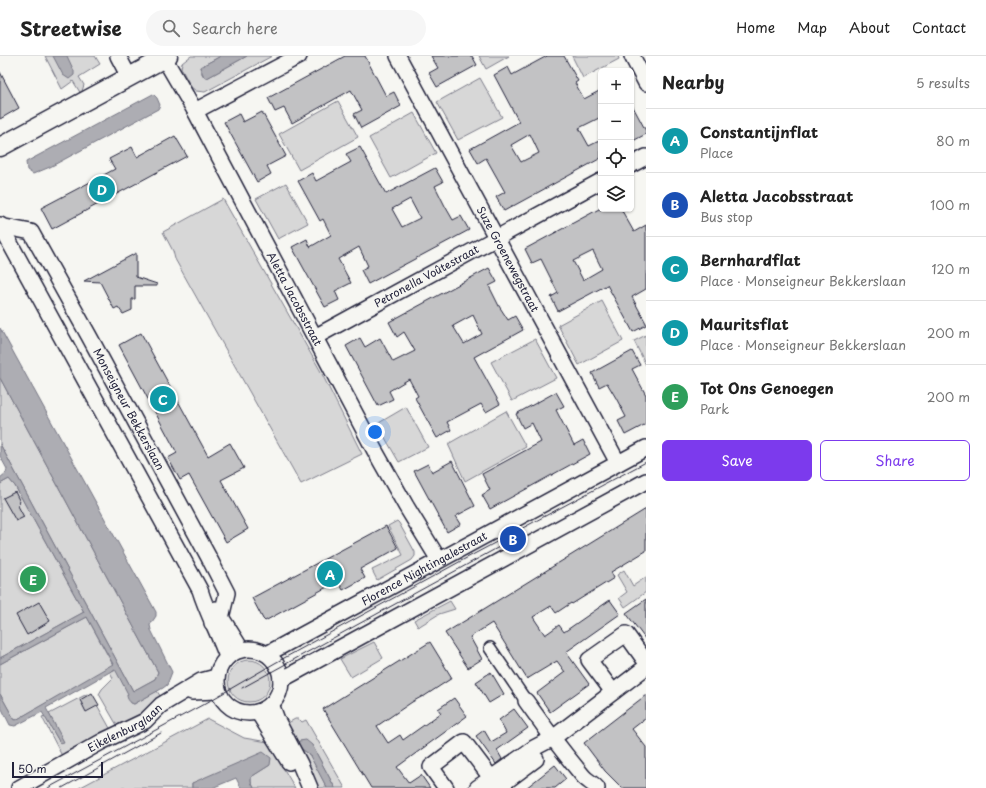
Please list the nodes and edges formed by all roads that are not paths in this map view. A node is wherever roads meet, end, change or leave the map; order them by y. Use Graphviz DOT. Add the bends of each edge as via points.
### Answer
graph roads {
  1 [pos="118,56"];
  2 [pos="299,56"];
  3 [pos="398,56"];
  4 [pos="632,56"];
  5 [pos="166,57"];
  6 [pos="128,77"];
  7 [pos="646,83"];
  8 [pos="195,111"];
  9 [pos="0,147"];
  10 [pos="646,157"];
  11 [pos="634,163"];
  12 [pos="598,183"];
  13 [pos="0,226"];
  14 [pos="496,238"];
  15 [pos="315,337"];
  16 [pos="646,448"];
  17 [pos="618,463"];
  18 [pos="646,481"];
  19 [pos="439,560"];
  20 [pos="217,620"];
  21 [pos="490,648"];
  22 [pos="241,650"];
  23 [pos="266,654"];
  24 [pos="227,657"];
  25 [pos="646,662"];
  26 [pos="646,667"];
  27 [pos="281,680"];
  28 [pos="217,684"];
  29 [pos="612,692"];
  30 [pos="526,701"];
  31 [pos="264,708"];
  32 [pos="553,738"];
  33 [pos="496,784"];
  34 [pos="19,788"];
  35 [pos="309,788"];
  36 [pos="446,788"];
  37 [pos="477,788"];
  38 [pos="597,788"];
  1 -- 6 [label="street"];
  2 -- 8 [label="street"];
  3 -- 14 [label="street, Suze Groenewegstraat"];
  4 -- 7 [label="street"];
  5 -- 6 [label="street"];
  5 -- 8 [label="street, Aletta Jacobsstraat"];
  6 -- 9 [label="street"];
  8 -- 15 [label="street, Aletta Jacobsstraat"];
  10 -- 11 [label="street"];
  12 -- 14 [label="street, Petronella Voûtestraat"];
  13 -- 20 [label="street, Monseigneur Bekkerslaan" via="200,590 205,608"];
  13 -- 20 [label="street, Monseigneur Bekkerslaan" via="31,232 89,336 227,594"];
  14 -- 15 [label="street, Petronella Voûtestraat"];
  14 -- 17 [label="street, Suze Groenewegstraat"];
  15 -- 19 [label="street, Aletta Jacobsstraat" via="378,456"];
  16 -- 17 [label="street, Florence Nightingalestraat"];
  17 -- 19 [label="street, Florence Nightingalestraat"];
  18 -- 27 [label="street"];
  19 -- 23 [label="street, Florence Nightingalestraat"];
  20 -- 22 [label="street, Monseigneur Bekkerslaan"];
  20 -- 24 [label="street, Monseigneur Bekkerslaan"];
  21 -- 30 [label="street"];
  22 -- 23 [label="street" via="259,650"];
  22 -- 24 [label="street"];
  23 -- 27 [label="street" via="279,669"];
  24 -- 28 [label="street" via="222,663"];
  25 -- 29 [label="street" via="626,634 589,660"];
  26 -- 29 [label="street"];
  27 -- 31 [label="street" via="276,697"];
  28 -- 31 [label="street" via="225,703 238,711 248,713"];
  28 -- 34 [label="street, Eikelenburglaan" via="201,681 161,705 145,721 103,741"];
  29 -- 32 [label="street"];
  30 -- 32 [label="street"];
  31 -- 35 [label="street" via="277,720 300,764"];
  32 -- 33 [label="street" via="534,748"];
  32 -- 38 [label="street" via="584,778"];
  33 -- 36 [label="street" via="464,742 431,767"];
  33 -- 37 [label="street"];
}
